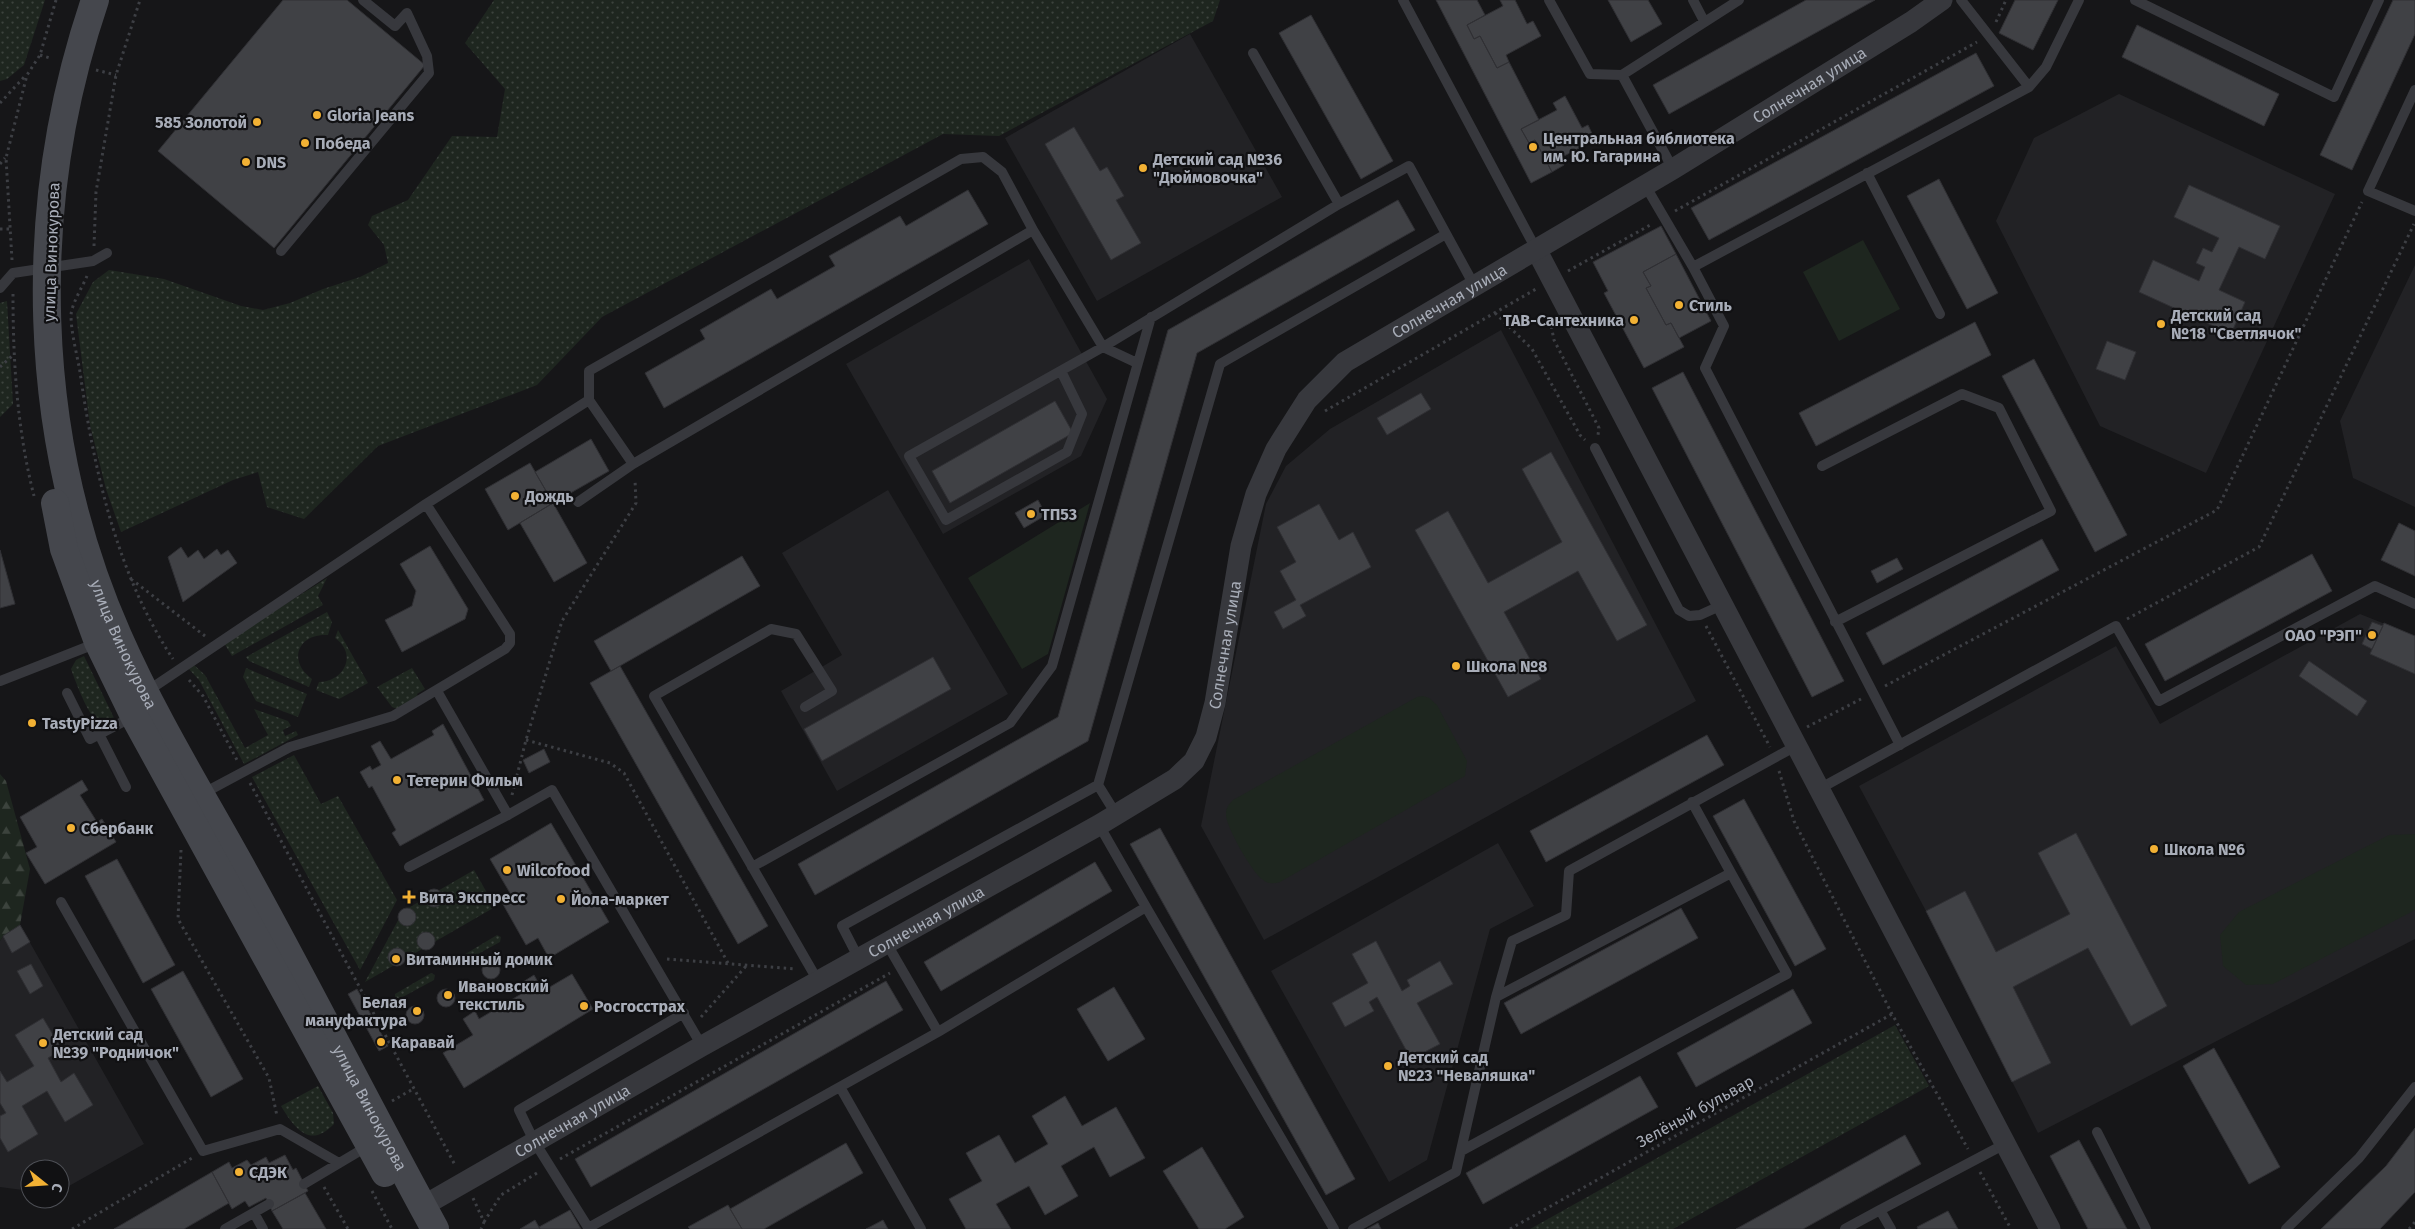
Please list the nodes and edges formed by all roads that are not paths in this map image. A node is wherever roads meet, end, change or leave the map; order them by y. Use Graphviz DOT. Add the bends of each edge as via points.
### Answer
graph roads {
  1 [pos="78,0"];
  2 [pos="95,0"];
  3 [pos="363,0"];
  4 [pos="1403,0"];
  5 [pos="1550,0"];
  6 [pos="1693,0"];
  7 [pos="1739,0"];
  8 [pos="1942,0"];
  9 [pos="1961,0"];
  10 [pos="2080,0"];
  11 [pos="2135,0"];
  12 [pos="2379,0"];
  13 [pos="1704,21"];
  14 [pos="1253,53"];
  15 [pos="1622,75"];
  16 [pos="2029,87"];
  17 [pos="2415,90"];
  18 [pos="1673,169"];
  19 [pos="1867,173"];
  20 [pos="1645,186"];
  21 [pos="1339,204"];
  22 [pos="2415,211"];
  23 [pos="1033,230"];
  24 [pos="1446,234"];
  25 [pos="1536,250"];
  26 [pos="281,251"];
  27 [pos="107,252"];
  28 [pos="1693,267"];
  29 [pos="39,269"];
  30 [pos="1474,285"];
  31 [pos="0,288"];
  32 [pos="1940,314"];
  33 [pos="1150,317"];
  34 [pos="1103,347"];
  35 [pos="1137,363"];
  36 [pos="1060,371"];
  37 [pos="589,400"];
  38 [pos="1595,448"];
  39 [pos="633,464"];
  40 [pos="1822,466"];
  41 [pos="578,502"];
  42 [pos="426,504"];
  43 [pos="2415,604"];
  44 [pos="1722,605"];
  45 [pos="1835,622"];
  46 [pos="108,638"];
  47 [pos="0,681"];
  48 [pos="438,691"];
  49 [pos="67,694"];
  50 [pos="144,705"];
  51 [pos="805,707"];
  52 [pos="99,734"];
  53 [pos="1793,741"];
  54 [pos="1900,745"];
  55 [pos="1098,785"];
  56 [pos="126,787"];
  57 [pos="1819,789"];
  58 [pos="201,794"];
  59 [pos="1692,802"];
  60 [pos="508,815"];
  61 [pos="1107,820"];
  62 [pos="409,867"];
  63 [pos="752,867"];
  64 [pos="1731,873"];
  65 [pos="61,902"];
  66 [pos="1146,907"];
  67 [pos="887,944"];
  68 [pos="859,959"];
  69 [pos="814,975"];
  70 [pos="1496,997"];
  71 [pos="684,1012"];
  72 [pos="938,1032"];
  73 [pos="697,1037"];
  74 [pos="840,1087"];
  75 [pos="2415,1087"];
  76 [pos="2097,1132"];
  77 [pos="378,1140"];
  78 [pos="534,1141"];
  79 [pos="2005,1144"];
  80 [pos="1462,1151"];
  81 [pos="339,1163"];
  82 [pos="304,1184"];
  83 [pos="269,1204"];
  84 [pos="1880,1210"];
  85 [pos="254,1213"];
  86 [pos="420,1220"];
  87 [pos="589,1228"];
  88 [pos="226,1229"];
  89 [pos="263,1229"];
  90 [pos="921,1229"];
  91 [pos="1334,1229"];
  92 [pos="1353,1229"];
  93 [pos="1845,1229"];
  94 [pos="1890,1229"];
  95 [pos="2050,1229"];
  96 [pos="2146,1229"];
  97 [pos="2286,1229"];
  1 -- 29 [label="main road, улица Винокурова" via="43,129 37,176"];
  2 -- 29 [label="main road, улица Винокурова" via="61,126"];
  3 -- 26 [label="lane" via="395,26 407,13 427,56 429,73"];
  4 -- 25 [label="lane"];
  5 -- 15 [label="lane" via="1590,74"];
  6 -- 13 [label="lane"];
  7 -- 13 [label="lane"];
  8 -- 18 [label="street, Солнечная улица"];
  9 -- 16 [label="lane"];
  10 -- 16 [label="lane" via="2046,68"];
  11 -- 12 [label="lane" via="2334,97"];
  13 -- 15 [label="lane"];
  14 -- 21 [label="lane"];
  15 -- 18 [label="lane"];
  16 -- 19 [label="lane"];
  17 -- 22 [label="lane" via="2368,191"];
  18 -- 20 [label="street, Солнечная улица"];
  19 -- 28 [label="lane"];
  19 -- 32 [label="lane"];
  20 -- 25 [label="street, Солнечная улица"];
  20 -- 28 [label="lane"];
  21 -- 24 [label="lane" via="1409,166"];
  21 -- 33 [label="lane"];
  23 -- 34 [label="lane"];
  23 -- 37 [label="lane" via="1002,172 983,157 961,159 589,371"];
  23 -- 39 [label="lane"];
  24 -- 30 [label="lane"];
  24 -- 55 [label="lane" via="1220,364"];
  25 -- 30 [label="street, Солнечная улица"];
  25 -- 44 [label="street"];
  27 -- 29 [label="lane" via="93,261"];
  28 -- 45 [label="lane" via="1724,326 1706,368"];
  29 -- 31 [label="lane" via="13,273"];
  29 -- 46 [label="main road, улица Винокурова" via="32,352 40,433 64,549"];
  30 -- 61 [label="street, Солнечная улица" via="1345,362 1307,400 1276,450 1256,494 1241,546 1215,703 1206,737 1194,761 1175,779"];
  33 -- 34 [label="lane"];
  33 -- 35 [label="lane"];
  34 -- 35 [label="lane"];
  34 -- 36 [label="lane"];
  35 -- 63 [label="lane" via="1052,666 1010,723"];
  36 -- 36 [label="lane" via="1082,414 1067,452 946,520 909,456"];
  37 -- 39 [label="lane"];
  37 -- 42 [label="lane"];
  38 -- 44 [label="lane" via="1679,610 1689,616 1700,615"];
  39 -- 41 [label="lane"];
  40 -- 45 [label="lane" via="1962,394 1999,408 2050,511"];
  42 -- 48 [label="lane" via="510,634 506,649"];
  42 -- 50 [label="lane" via="180,669"];
  43 -- 54 [label="lane" via="2375,586 2159,701 2116,626"];
  44 -- 53 [label="street"];
  45 -- 54 [label="lane"];
  46 -- 47 [label="lane"];
  46 -- 50 [label="main road, улица Винокурова"];
  48 -- 58 [label="lane" via="393,716 290,747"];
  48 -- 60 [label="lane"];
  49 -- 52 [label="lane" via="90,739"];
  50 -- 52 [label="lane"];
  50 -- 58 [label="main road, улица Винокурова"];
  50 -- 77 [label="main road, улица Винокурова"];
  51 -- 63 [label="lane" via="832,691 796,634 771,629 654,696"];
  52 -- 56 [label="lane"];
  53 -- 57 [label="street"];
  53 -- 59 [label="lane" via="1776,758"];
  54 -- 57 [label="lane"];
  55 -- 61 [label="lane"];
  55 -- 68 [label="lane" via="842,926"];
  57 -- 79 [label="street"];
  58 -- 77 [label="main road, улица Винокурова"];
  59 -- 64 [label="lane"];
  59 -- 70 [label="lane" via="1569,871 1566,915 1512,941"];
  60 -- 62 [label="lane"];
  60 -- 71 [label="lane" via="552,790"];
  61 -- 66 [label="lane"];
  61 -- 67 [label="street, Солнечная улица"];
  63 -- 69 [label="lane"];
  64 -- 70 [label="lane"];
  64 -- 80 [label="lane" via="1787,974"];
  65 -- 81 [label="lane" via="203,1151 280,1128"];
  66 -- 72 [label="lane"];
  66 -- 91 [label="lane"];
  67 -- 68 [label="street, Солнечная улица"];
  67 -- 72 [label="lane"];
  68 -- 69 [label="street, Солнечная улица"];
  69 -- 73 [label="street, Солнечная улица"];
  70 -- 80 [label="lane"];
  71 -- 73 [label="lane"];
  71 -- 78 [label="lane" via="519,1110"];
  72 -- 74 [label="lane"];
  73 -- 78 [label="street, Солнечная улица"];
  74 -- 87 [label="lane"];
  74 -- 90 [label="lane"];
  75 -- 97 [label="lane" via="2359,1158"];
  76 -- 96 [label="lane"];
  77 -- 81 [label="lane"];
  77 -- 86 [label="main road, улица Винокурова"];
  78 -- 86 [label="street, Солнечная улица"];
  78 -- 87 [label="lane"];
  79 -- 84 [label="lane"];
  79 -- 95 [label="street"];
  80 -- 92 [label="lane" via="1456,1172"];
  81 -- 82 [label="lane"];
  83 -- 85 [label="lane"];
  84 -- 93 [label="lane"];
  84 -- 94 [label="lane"];
  85 -- 88 [label="lane"];
  85 -- 89 [label="lane"];
}
